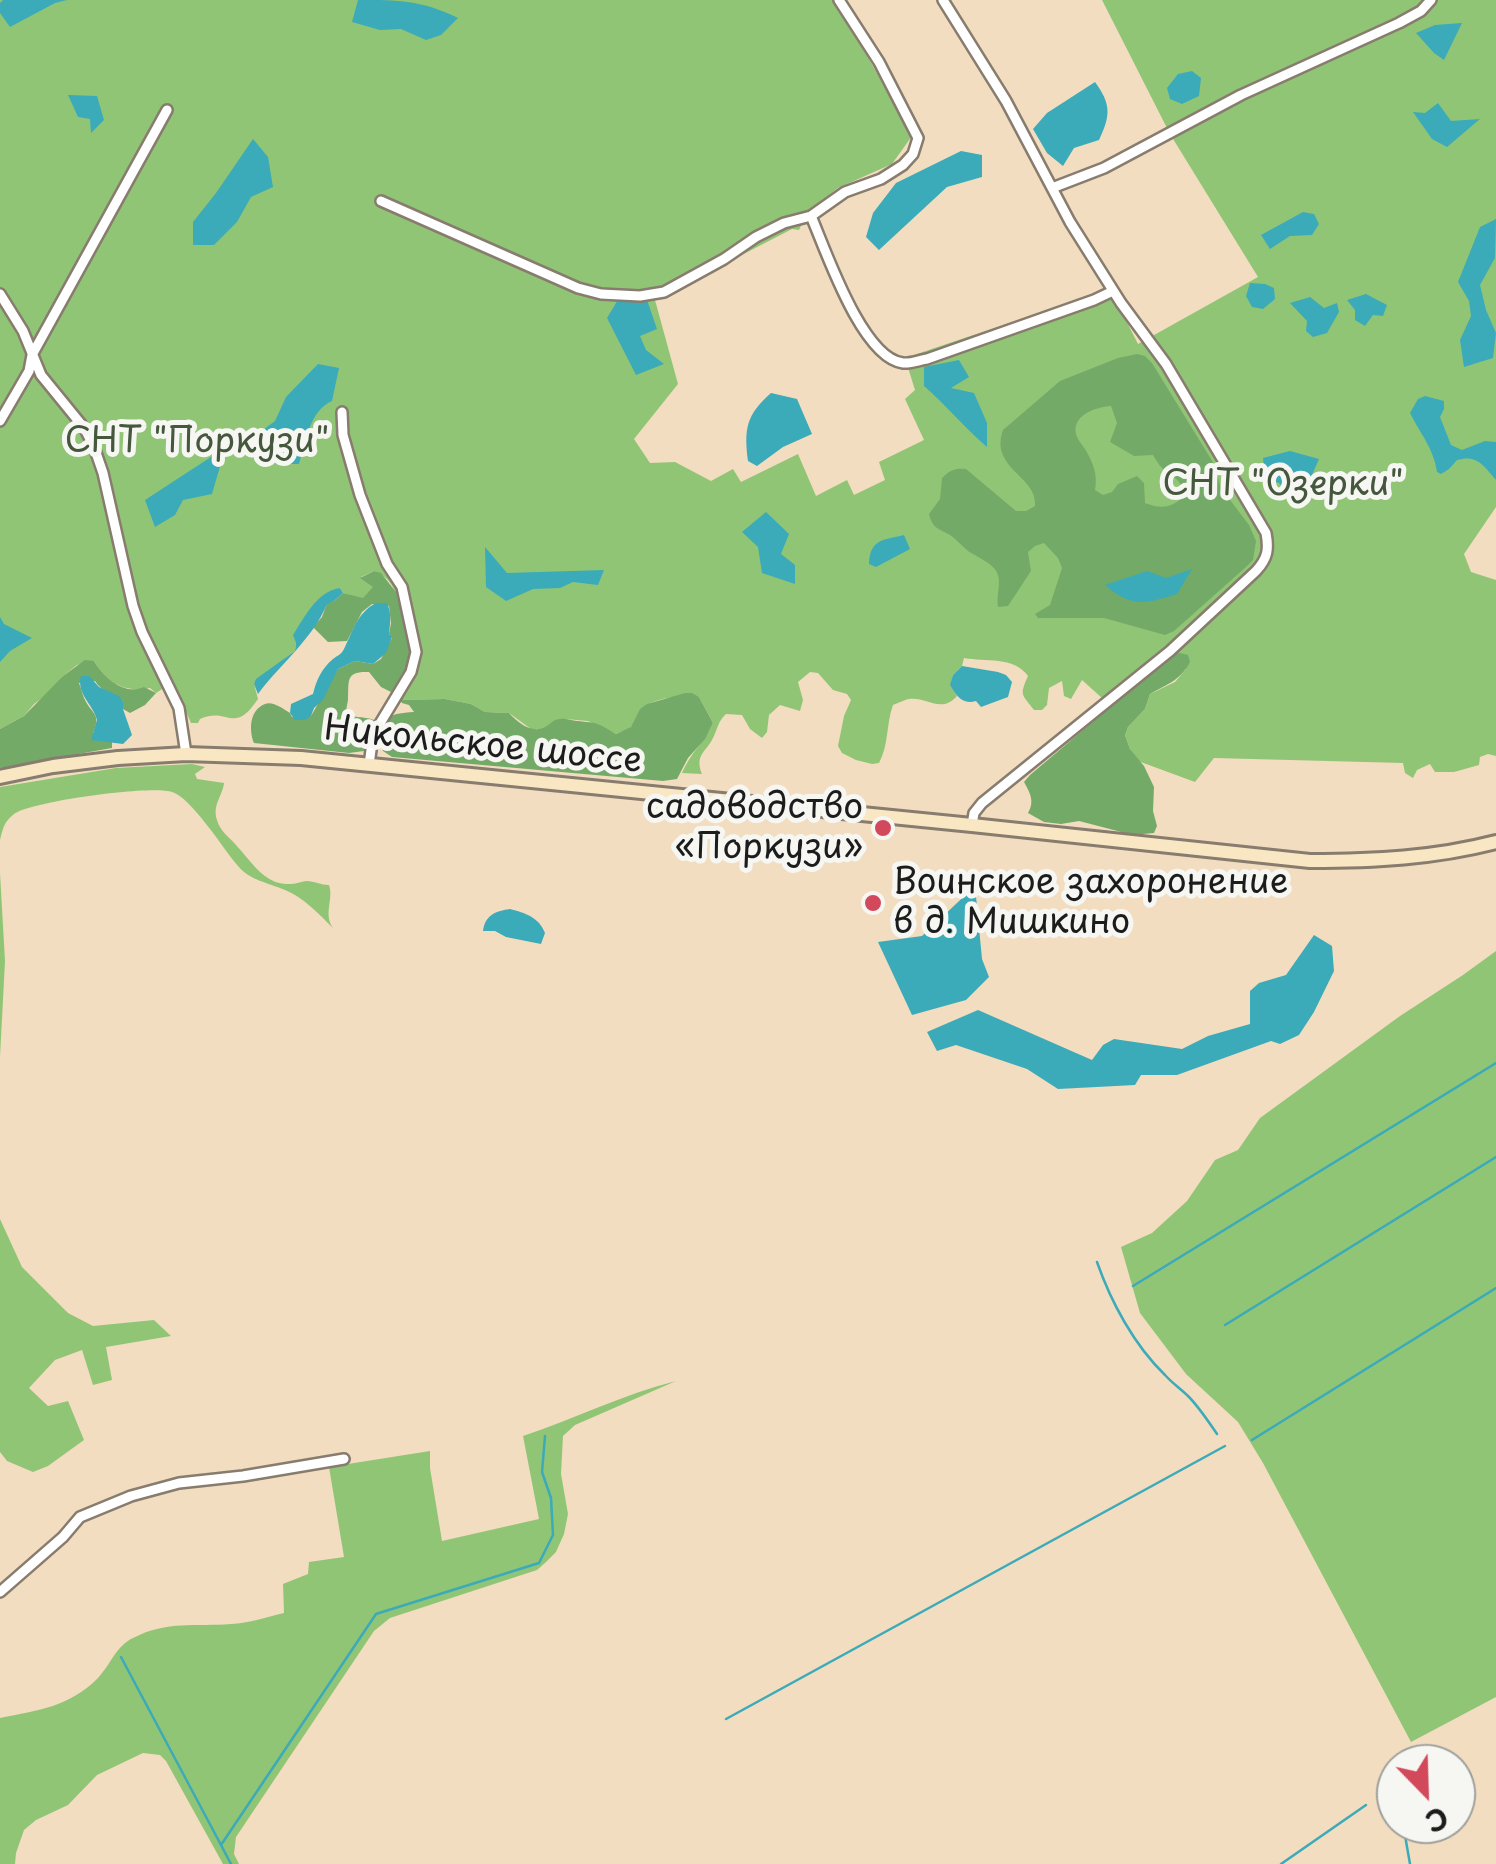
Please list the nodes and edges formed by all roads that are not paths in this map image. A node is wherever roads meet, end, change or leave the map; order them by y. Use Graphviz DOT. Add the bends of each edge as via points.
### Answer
graph roads {
  1 [pos="839,0"];
  2 [pos="943,0"];
  3 [pos="1432,0"];
  4 [pos="167,110"];
  5 [pos="1052,188"];
  6 [pos="381,202"];
  7 [pos="811,216"];
  8 [pos="1113,290"];
  9 [pos="0,294"];
  10 [pos="32,355"];
  11 [pos="342,412"];
  12 [pos="1,416"];
  13 [pos="186,754"];
  14 [pos="369,765"];
  15 [pos="0,777"];
  16 [pos="972,825"];
  17 [pos="1496,842"];
  18 [pos="344,1460"];
  19 [pos="0,1592"];
  1 -- 7 [label="street" via="918,138 903,165"];
  2 -- 5 [label="street"];
  3 -- 5 [label="street" via="1399,23"];
  4 -- 10 [label="street"];
  5 -- 8 [label="street"];
  6 -- 7 [label="street" via="578,288 640,296 664,292 756,237"];
  7 -- 8 [label="street" via="866,336 902,363"];
  8 -- 16 [label="street" via="1166,364 1266,533 1269,550 1170,650 982,803"];
  9 -- 10 [label="street"];
  10 -- 12 [label="street"];
  10 -- 13 [label="street" via="94,447 133,606 180,708"];
  11 -- 14 [label="street" via="360,495 402,587 416,652 374,736"];
  13 -- 14 [label="main road, Никольское шоссе"];
  13 -- 15 [label="main road, Никольское шоссе"];
  14 -- 16 [label="main road, Никольское шоссе"];
  16 -- 17 [label="main road, Никольское шоссе" via="1310,861 1404,860"];
  18 -- 19 [label="street" via="130,1496 80,1518"];
}
